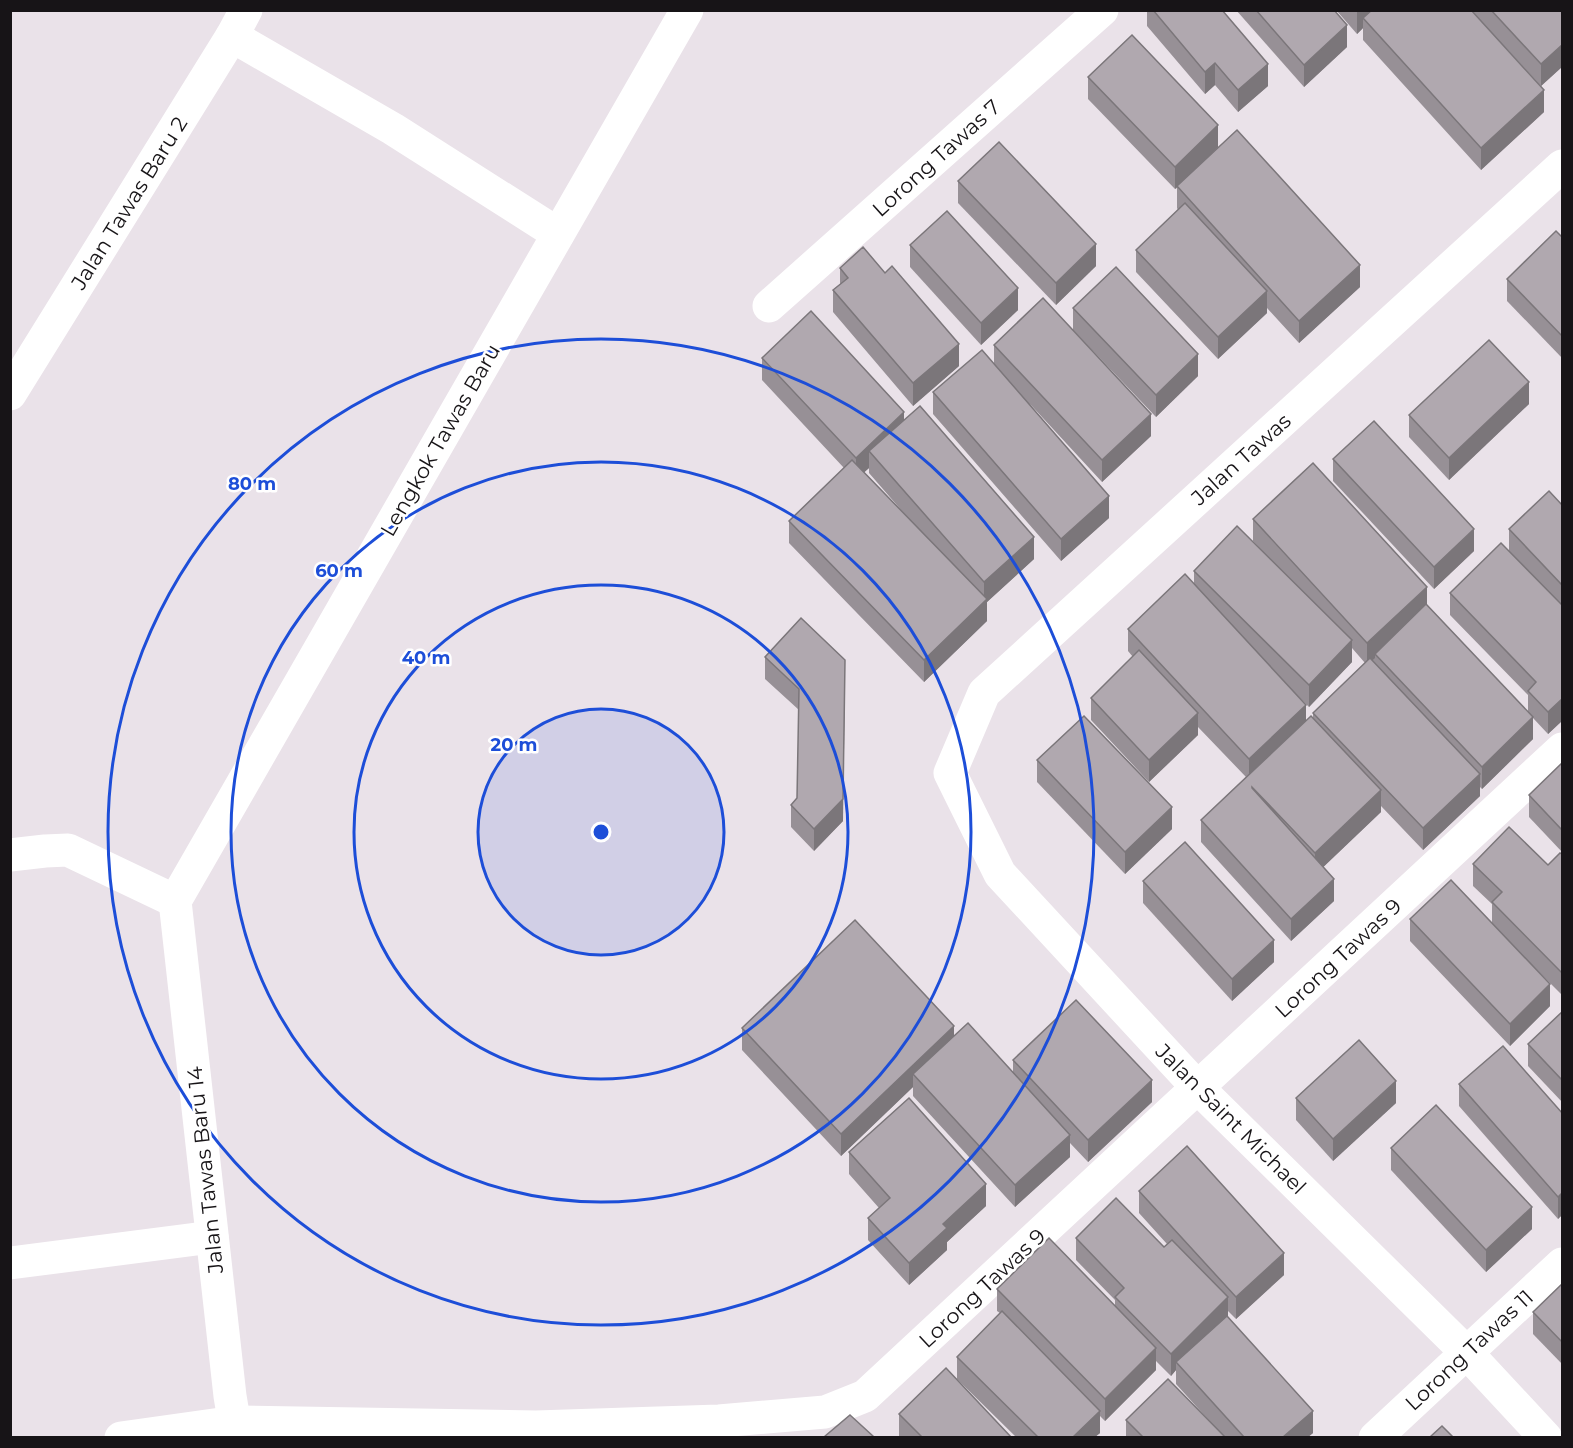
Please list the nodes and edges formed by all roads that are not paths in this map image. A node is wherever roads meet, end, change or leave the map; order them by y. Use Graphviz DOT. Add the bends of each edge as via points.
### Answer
graph roads {
  1 [pos="687,10"];
  2 [pos="1102,10"];
  3 [pos="239,23"];
  4 [pos="1563,166"];
  5 [pos="558,234"];
  6 [pos="769,306"];
  7 [pos="10,394"];
  8 [pos="1563,749"];
  9 [pos="950,773"];
  10 [pos="10,855"];
  11 [pos="175,901"];
  12 [pos="1198,1088"];
  13 [pos="212,1237"];
  14 [pos="10,1263"];
  15 [pos="1563,1264"];
  16 [pos="1466,1352"];
  17 [pos="236,1430"];
  18 [pos="536,1432"];
  19 [pos="121,1437"];
  20 [pos="1375,1437"];
  21 [pos="1546,1437"];
  1 -- 5 [label="street, Lengkok Tawas Baru"];
  2 -- 6 [label="street, Lorong Tawas 7"];
  3 -- 5 [label="street" via="393,129"];
  3 -- 7 [label="street, Jalan Tawas Baru 2"];
  4 -- 9 [label="street, Jalan Tawas" via="984,693"];
  5 -- 11 [label="street, Lengkok Tawas Baru"];
  8 -- 12 [label="street, Lorong Tawas 9"];
  9 -- 12 [label="street, Jalan Saint Michael" via="1000,874"];
  10 -- 11 [label="street" via="68,850"];
  11 -- 13 [label="street, Jalan Tawas Baru 14"];
  12 -- 16 [label="street, Jalan Saint Michael"];
  12 -- 18 [label="street, Lorong Tawas 9" via="865,1396 825,1412"];
  13 -- 14 [label="street"];
  13 -- 17 [label="street, Jalan Tawas Baru 14"];
  15 -- 16 [label="street, Lorong Tawas 11"];
  16 -- 20 [label="street, Lorong Tawas 11"];
  16 -- 21 [label="street, Jalan Saint Michael"];
  17 -- 18 [label="street, Lorong Tawas 9"];
  17 -- 19 [label="street, Lorong Tawas 9"];
}
